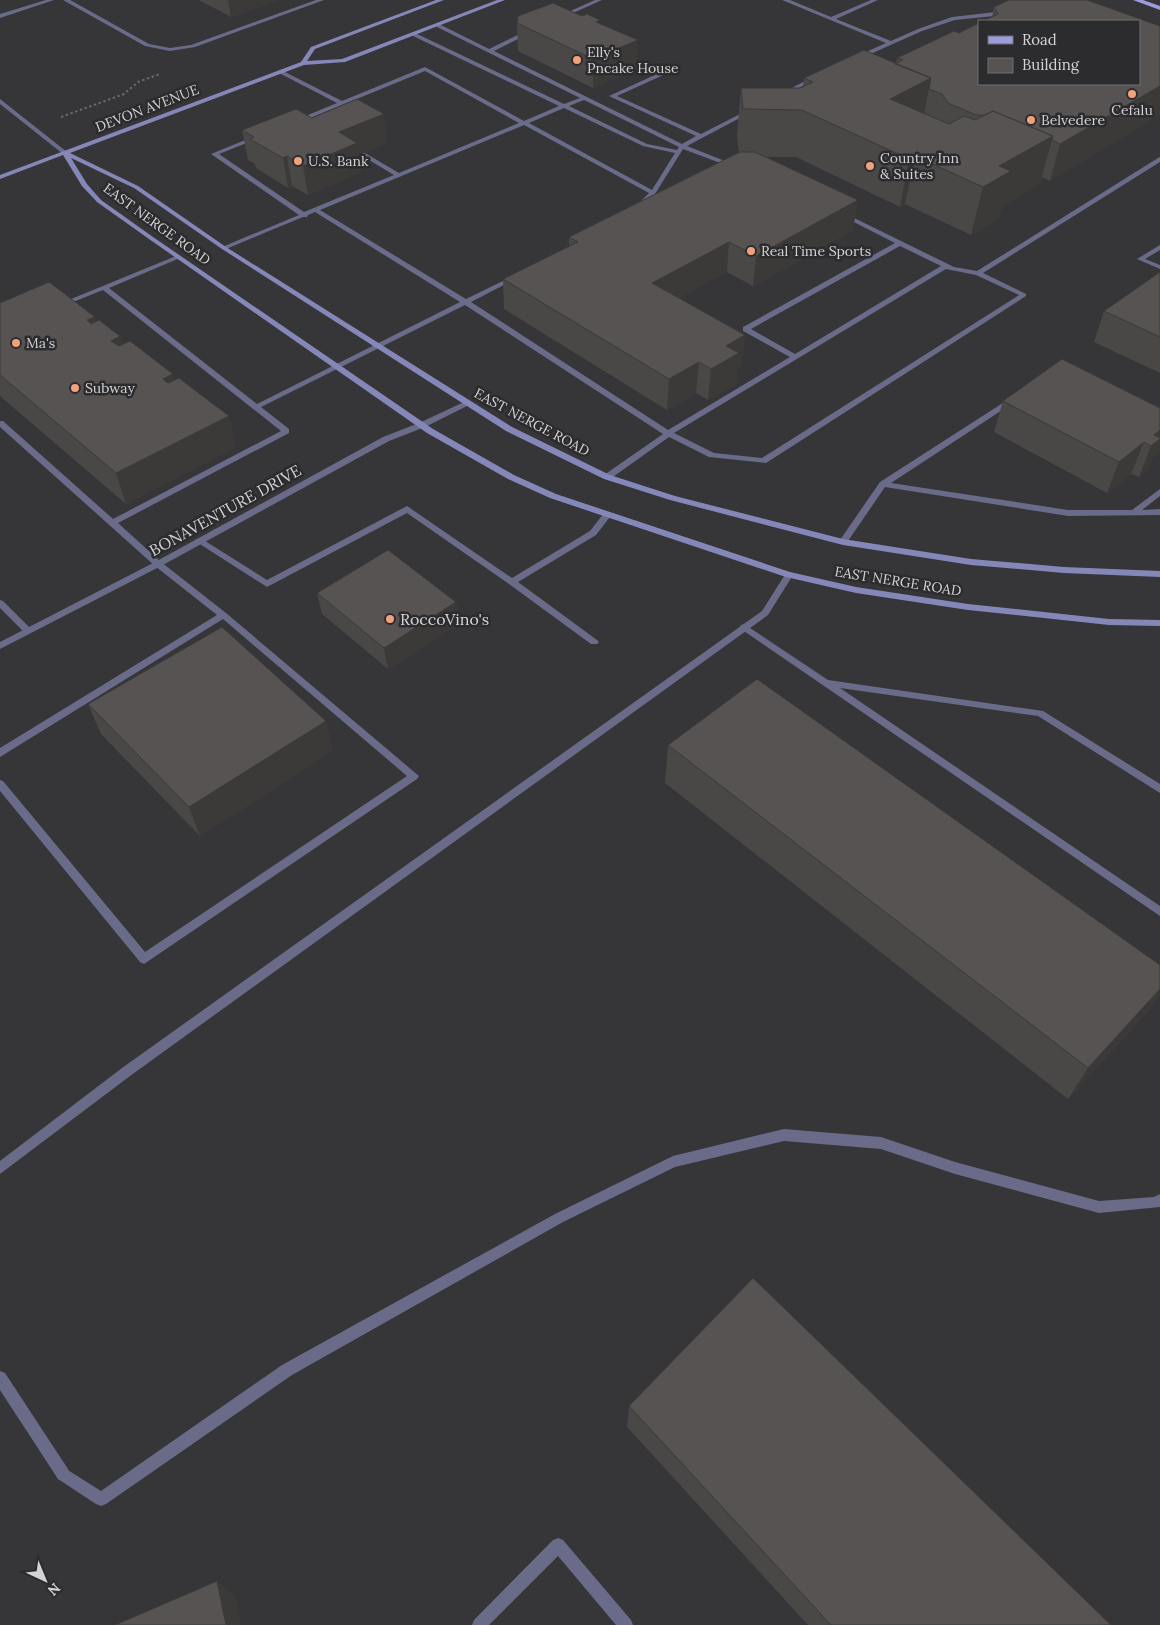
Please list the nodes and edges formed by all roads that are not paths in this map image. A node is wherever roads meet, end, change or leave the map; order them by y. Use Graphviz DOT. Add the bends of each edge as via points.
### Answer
graph roads {
  1 [pos="52,0"];
  2 [pos="66,0"];
  3 [pos="321,0"];
  4 [pos="441,0"];
  5 [pos="502,0"];
  6 [pos="599,0"];
  7 [pos="785,0"];
  8 [pos="875,0"];
  9 [pos="1136,0"];
  10 [pos="1160,8"];
  11 [pos="1008,12"];
  12 [pos="0,16"];
  13 [pos="556,19"];
  14 [pos="831,19"];
  15 [pos="437,25"];
  16 [pos="530,31"];
  17 [pos="413,34"];
  18 [pos="890,44"];
  19 [pos="489,51"];
  20 [pos="850,62"];
  21 [pos="303,63"];
  22 [pos="668,71"];
  23 [pos="281,72"];
  24 [pos="818,76"];
  25 [pos="584,98"];
  26 [pos="775,98"];
  27 [pos="0,101"];
  28 [pos="341,103"];
  29 [pos="759,106"];
  30 [pos="563,107"];
  31 [pos="304,119"];
  32 [pos="295,122"];
  33 [pos="312,124"];
  34 [pos="525,124"];
  35 [pos="268,133"];
  36 [pos="702,136"];
  37 [pos="344,143"];
  38 [pos="680,149"];
  39 [pos="65,153"];
  40 [pos="1160,159"];
  41 [pos="743,169"];
  42 [pos="400,176"];
  43 [pos="0,177"];
  44 [pos="653,193"];
  45 [pos="317,211"];
  46 [pos="632,212"];
  47 [pos="838,213"];
  48 [pos="304,216"];
  49 [pos="900,243"];
  50 [pos="1160,246"];
  51 [pos="224,248"];
  52 [pos="178,257"];
  53 [pos="946,266"];
  54 [pos="1160,267"];
  55 [pos="525,272"];
  56 [pos="978,273"];
  57 [pos="105,288"];
  58 [pos="466,302"];
  59 [pos="49,310"];
  60 [pos="378,345"];
  61 [pos="795,357"];
  62 [pos="337,366"];
  63 [pos="1021,395"];
  64 [pos="467,404"];
  65 [pos="256,407"];
  66 [pos="0,423"];
  67 [pos="422,425"];
  68 [pos="669,433"];
  69 [pos="607,477"];
  70 [pos="883,484"];
  71 [pos="1160,492"];
  72 [pos="1135,512"];
  73 [pos="1160,512"];
  74 [pos="607,516"];
  75 [pos="112,523"];
  76 [pos="199,541"];
  77 [pos="843,542"];
  78 [pos="158,564"];
  79 [pos="1160,574"];
  80 [pos="789,575"];
  81 [pos="512,582"];
  82 [pos="0,603"];
  83 [pos="223,616"];
  84 [pos="1160,623"];
  85 [pos="744,627"];
  86 [pos="28,631"];
  87 [pos="594,642"];
  88 [pos="0,646"];
  89 [pos="825,683"];
  90 [pos="0,753"];
  91 [pos="0,784"];
  92 [pos="1160,789"];
  93 [pos="1160,912"];
  94 [pos="0,1168"];
  95 [pos="1160,1200"];
  96 [pos="0,1378"];
  97 [pos="479,1625"];
  98 [pos="626,1625"];
  1 -- 12 [label="street"];
  2 -- 3 [label="street" via="148,45 174,50"];
  4 -- 21 [label="main road, DEVON AVENUE" via="312,48"];
  5 -- 15 [label="main road, DEVON AVENUE"];
  6 -- 13 [label="street"];
  7 -- 14 [label="street"];
  8 -- 14 [label="street"];
  9 -- 10 [label="main road"];
  11 -- 18 [label="street" via="954,18"];
  14 -- 18 [label="street"];
  15 -- 17 [label="main road, DEVON AVENUE"];
  15 -- 19 [label="street"];
  16 -- 19 [label="street"];
  17 -- 21 [label="main road, DEVON AVENUE" via="343,61"];
  17 -- 30 [label="street"];
  18 -- 20 [label="street"];
  19 -- 25 [label="street"];
  21 -- 23 [label="main road, DEVON AVENUE"];
  22 -- 36 [label="street" via="612,96"];
  23 -- 28 [label="street"];
  23 -- 39 [label="main road, DEVON AVENUE"];
  24 -- 26 [label="street"];
  25 -- 30 [label="street"];
  25 -- 38 [label="street"];
  27 -- 39 [label="street"];
  28 -- 31 [label="street"];
  28 -- 34 [label="street" via="425,70"];
  29 -- 36 [label="street"];
  30 -- 34 [label="street"];
  30 -- 38 [label="street" via="645,145"];
  31 -- 32 [label="street"];
  31 -- 33 [label="street"];
  34 -- 42 [label="street"];
  34 -- 44 [label="street"];
  35 -- 48 [label="street" via="214,154"];
  36 -- 38 [label="street"];
  37 -- 42 [label="street"];
  38 -- 41 [label="street"];
  38 -- 44 [label="street"];
  39 -- 43 [label="main road, DEVON AVENUE"];
  39 -- 51 [label="main road, EAST NERGE ROAD" via="136,187"];
  39 -- 52 [label="main road, EAST NERGE ROAD" via="84,185 99,201"];
  40 -- 56 [label="street"];
  42 -- 45 [label="street"];
  44 -- 46 [label="street"];
  45 -- 48 [label="street"];
  45 -- 58 [label="street"];
  47 -- 49 [label="street"];
  48 -- 51 [label="street"];
  49 -- 53 [label="street"];
  49 -- 61 [label="street" via="746,329"];
  50 -- 54 [label="street" via="1140,259"];
  51 -- 60 [label="main road, EAST NERGE ROAD"];
  52 -- 57 [label="street"];
  52 -- 62 [label="main road, EAST NERGE ROAD"];
  53 -- 56 [label="street"];
  53 -- 61 [label="street"];
  55 -- 58 [label="street"];
  56 -- 68 [label="street" via="1024,295 763,462 712,455"];
  57 -- 59 [label="street"];
  57 -- 65 [label="street"];
  58 -- 60 [label="street"];
  58 -- 68 [label="street"];
  60 -- 62 [label="street"];
  60 -- 64 [label="main road, EAST NERGE ROAD"];
  61 -- 68 [label="street"];
  62 -- 65 [label="street"];
  62 -- 67 [label="main road, EAST NERGE ROAD"];
  63 -- 70 [label="street"];
  64 -- 67 [label="street, BONAVENTURE DRIVE"];
  64 -- 69 [label="main road, EAST NERGE ROAD" via="543,447"];
  65 -- 75 [label="street" via="286,431"];
  66 -- 75 [label="street"];
  67 -- 74 [label="main road, EAST NERGE ROAD" via="511,477"];
  67 -- 76 [label="street, BONAVENTURE DRIVE" via="386,439"];
  68 -- 69 [label="street"];
  69 -- 77 [label="main road, EAST NERGE ROAD" via="673,498"];
  70 -- 72 [label="street" via="1068,513"];
  70 -- 77 [label="street"];
  71 -- 72 [label="street"];
  72 -- 73 [label="street"];
  74 -- 80 [label="main road, EAST NERGE ROAD"];
  74 -- 81 [label="street" via="593,533"];
  75 -- 78 [label="street"];
  76 -- 78 [label="street, BONAVENTURE DRIVE"];
  76 -- 81 [label="street" via="267,584 407,509"];
  77 -- 79 [label="main road, EAST NERGE ROAD" via="972,562"];
  78 -- 83 [label="street"];
  78 -- 86 [label="street, BONAVENTURE DRIVE"];
  80 -- 84 [label="main road, EAST NERGE ROAD" via="856,590 968,607 1109,622"];
  80 -- 85 [label="street" via="765,613"];
  81 -- 87 [label="street"];
  82 -- 86 [label="street"];
  83 -- 90 [label="street"];
  83 -- 91 [label="street" via="414,776 144,958"];
  85 -- 89 [label="street"];
  85 -- 94 [label="street" via="126,1072"];
  86 -- 88 [label="street, BONAVENTURE DRIVE"];
  89 -- 92 [label="street" via="1040,713"];
  89 -- 93 [label="street"];
  95 -- 96 [label="street" via="1156,1203 1099,1207 955,1168 881,1143 784,1135 673,1162 559,1218 287,1370 101,1499 63,1474"];
  97 -- 98 [label="street" via="558,1544"];
}
